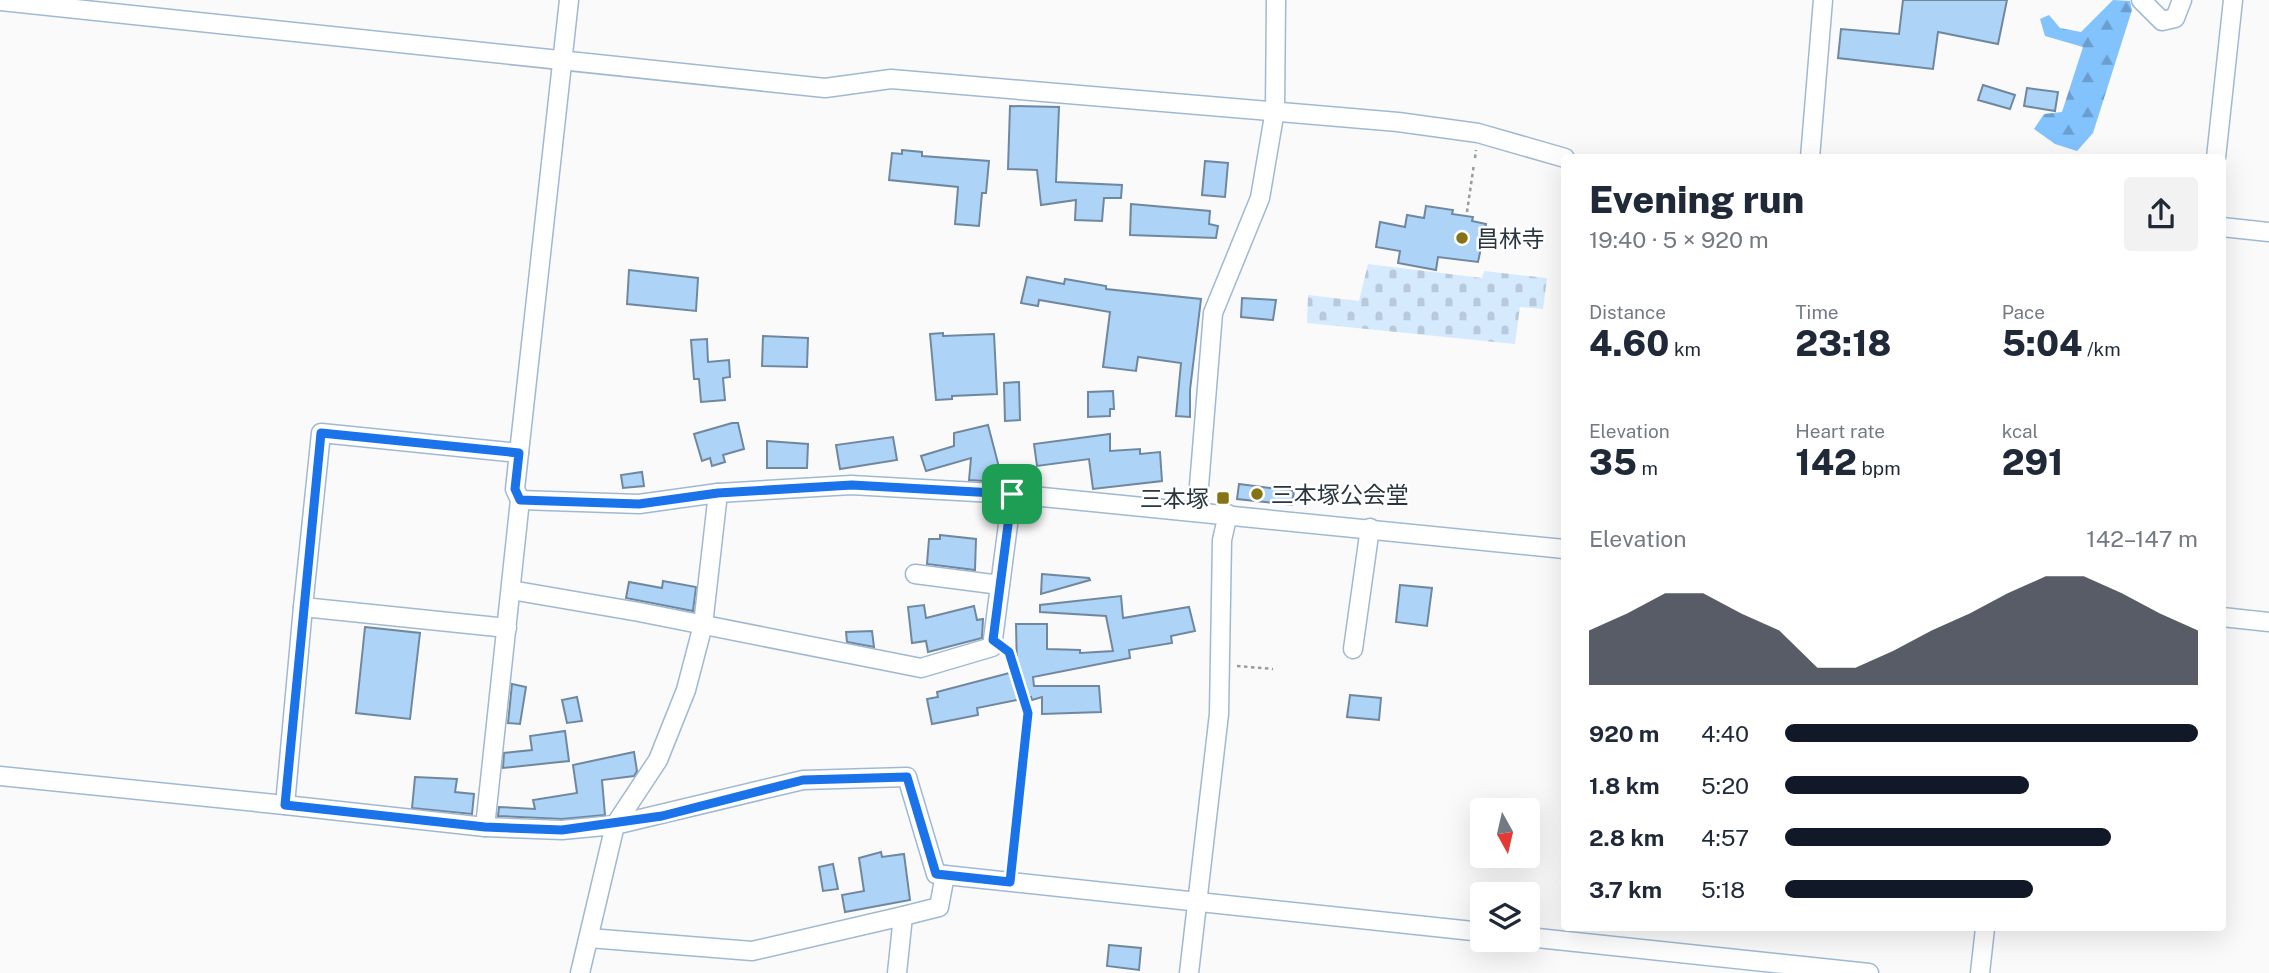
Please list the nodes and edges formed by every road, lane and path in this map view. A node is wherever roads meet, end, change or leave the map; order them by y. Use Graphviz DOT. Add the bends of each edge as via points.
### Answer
graph roads {
  1 [pos="569,0"];
  2 [pos="1276,0"];
  3 [pos="1823,0"];
  4 [pos="2141,0"];
  5 [pos="2182,0"];
  6 [pos="2233,0"];
  7 [pos="0,1"];
  8 [pos="563,60"];
  9 [pos="1275,110"];
  10 [pos="1810,154"];
  11 [pos="2216,154"];
  12 [pos="1561,157"];
  13 [pos="1474,163"];
  14 [pos="1467,212"];
  15 [pos="2226,227"];
  16 [pos="2269,232"];
  17 [pos="519,453"];
  18 [pos="718,493"];
  19 [pos="1012,494"];
  20 [pos="520,500"];
  21 [pos="1197,511"];
  22 [pos="1228,514"];
  23 [pos="1370,528"];
  24 [pos="1561,548"];
  25 [pos="915,574"];
  26 [pos="1000,585"];
  27 [pos="511,590"];
  28 [pos="303,607"];
  29 [pos="2226,617"];
  30 [pos="2269,622"];
  31 [pos="703,625"];
  32 [pos="507,628"];
  33 [pos="993,640"];
  34 [pos="1353,649"];
  35 [pos="1220,665"];
  36 [pos="1273,669"];
  37 [pos="0,776"];
  38 [pos="285,805"];
  39 [pos="615,825"];
  40 [pos="485,827"];
  41 [pos="945,875"];
  42 [pos="1010,882"];
  43 [pos="1197,903"];
  44 [pos="903,916"];
  45 [pos="1470,931"];
  46 [pos="1985,931"];
  47 [pos="589,938"];
  48 [pos="1540,938"];
  49 [pos="580,973"];
  50 [pos="897,973"];
  51 [pos="1189,973"];
  52 [pos="1869,973"];
  53 [pos="1980,973"];
  1 -- 8 [label="street"];
  2 -- 9 [label="street"];
  3 -- 10 [label="street"];
  4 -- 5 [label="street" via="2162,21 2175,18"];
  6 -- 11 [label="street"];
  7 -- 8 [label="street"];
  8 -- 9 [label="street" via="825,88 891,79"];
  8 -- 17 [label="street"];
  9 -- 12 [label="street" via="1478,133"];
  9 -- 21 [label="street" via="1260,198 1213,313"];
  13 -- 14 [label="path"];
  15 -- 16 [label="street"];
  17 -- 20 [label="street" via="515,489"];
  17 -- 28 [label="street" via="321,433"];
  18 -- 19 [label="street" via="852,485"];
  18 -- 20 [label="street" via="639,504"];
  18 -- 31 [label="street"];
  19 -- 21 [label="street"];
  19 -- 26 [label="street"];
  20 -- 27 [label="street"];
  21 -- 22 [label="street"];
  22 -- 23 [label="street"];
  22 -- 35 [label="street" via="1222,540"];
  23 -- 24 [label="street"];
  23 -- 34 [label="street"];
  25 -- 26 [label="street"];
  26 -- 33 [label="street"];
  27 -- 31 [label="street"];
  27 -- 32 [label="street"];
  28 -- 32 [label="street"];
  28 -- 38 [label="street"];
  29 -- 30 [label="street"];
  31 -- 33 [label="street" via="921,668 992,647"];
  31 -- 39 [label="street" via="686,690 658,760"];
  32 -- 40 [label="street"];
  33 -- 42 [label="path" via="1009,652 1028,713"];
  35 -- 36 [label="path"];
  35 -- 43 [label="street" via="1219,714"];
  37 -- 38 [label="street"];
  38 -- 40 [label="street"];
  39 -- 40 [label="street" via="562,830"];
  39 -- 41 [label="street" via="803,780 907,777 936,874"];
  39 -- 47 [label="street"];
  41 -- 42 [label="street"];
  41 -- 44 [label="street" via="939,906"];
  42 -- 43 [label="street"];
  43 -- 45 [label="street"];
  43 -- 51 [label="street"];
  44 -- 47 [label="street" via="752,951"];
  44 -- 50 [label="street"];
  46 -- 53 [label="street"];
  47 -- 49 [label="street"];
  48 -- 52 [label="street"];
}
